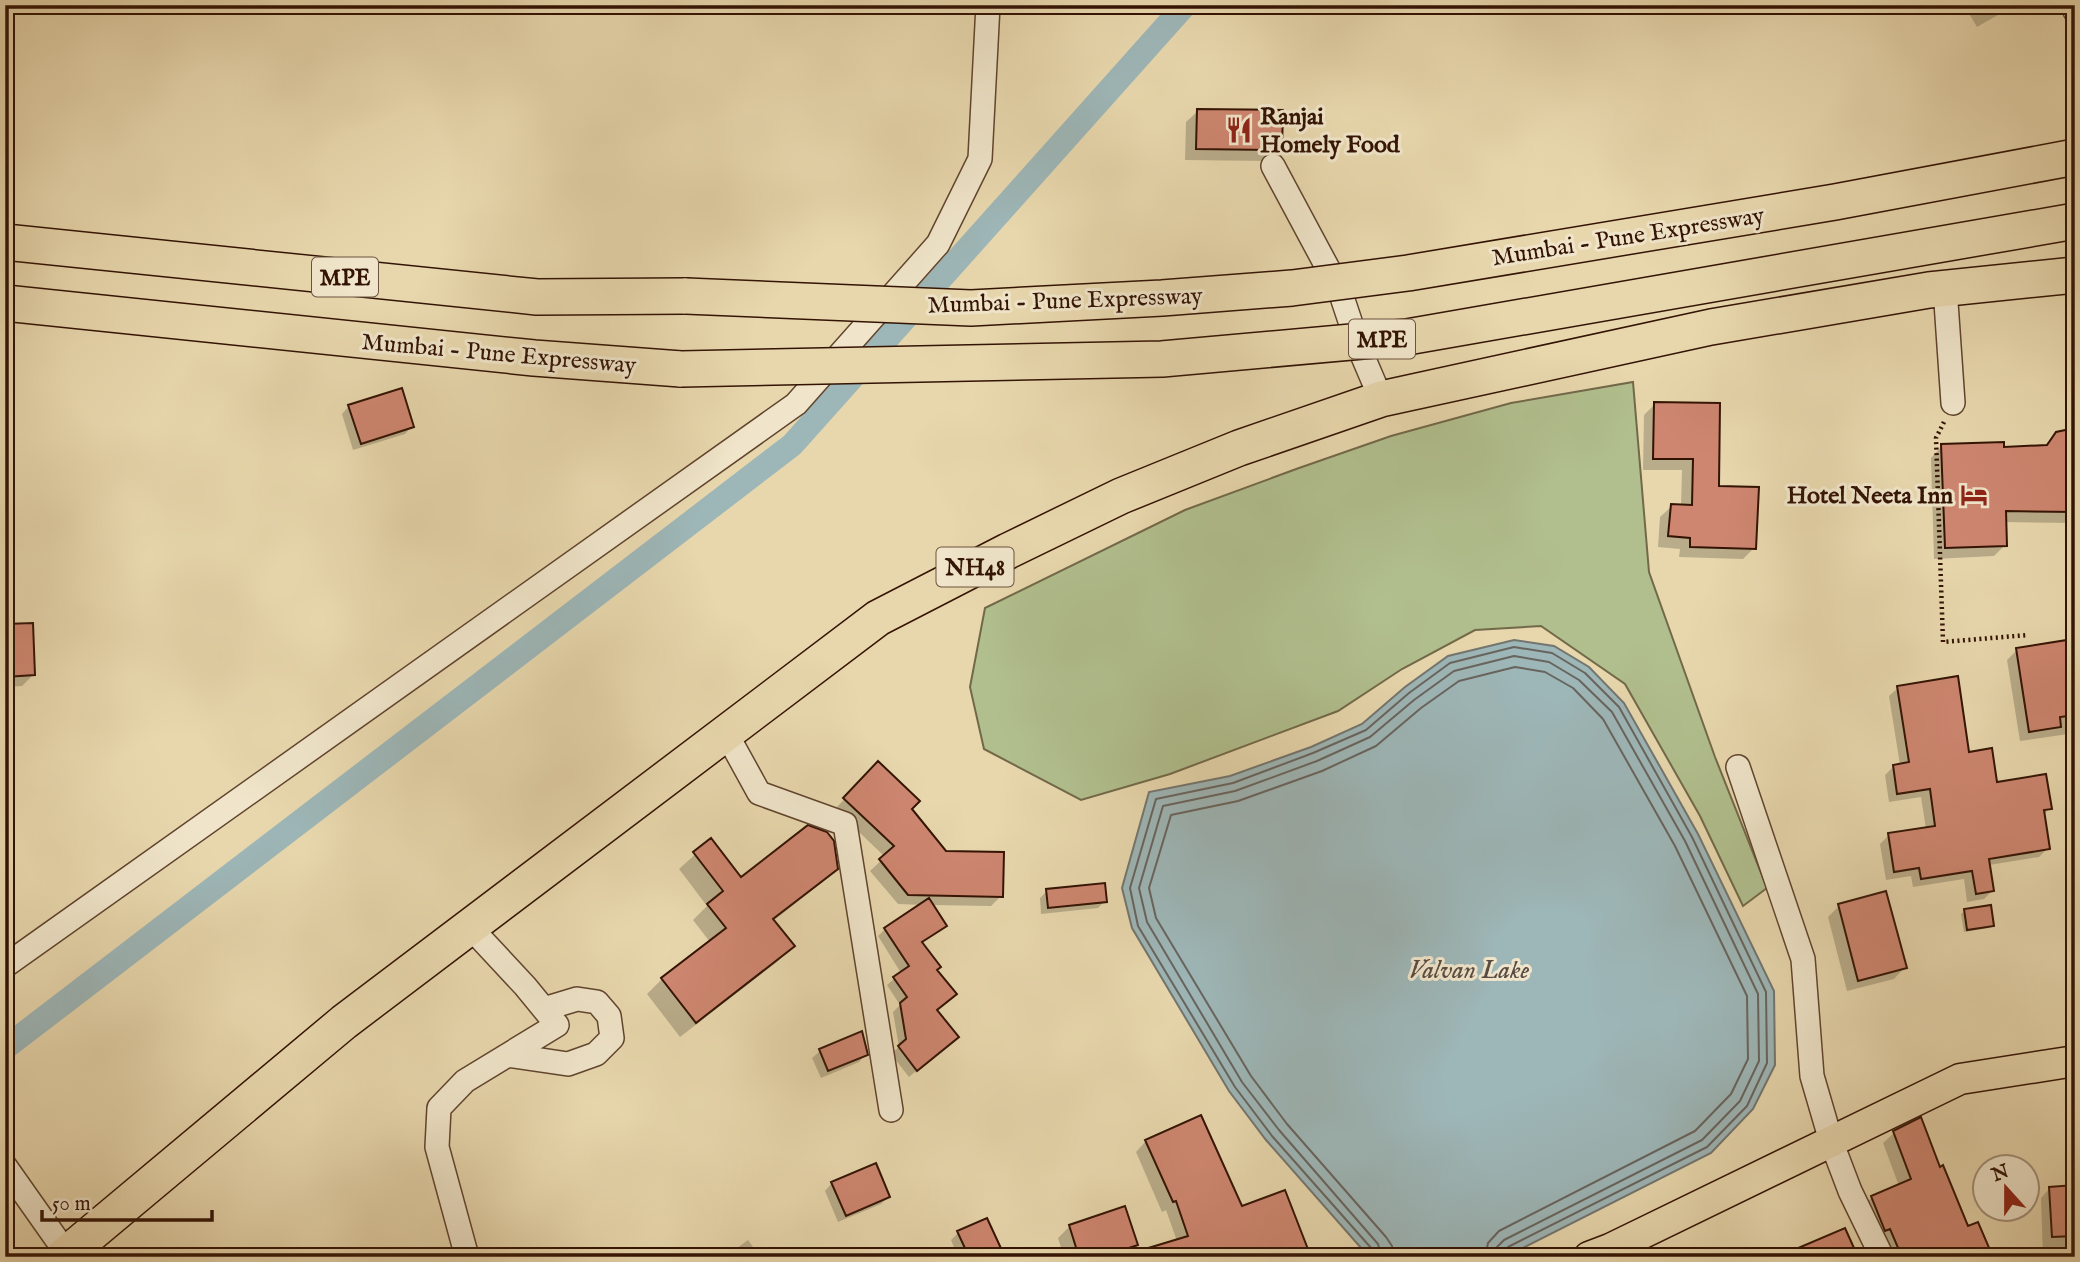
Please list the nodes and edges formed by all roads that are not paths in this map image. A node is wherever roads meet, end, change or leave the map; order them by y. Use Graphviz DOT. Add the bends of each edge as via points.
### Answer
graph roads {
  1 [pos="988,5"];
  2 [pos="2073,5"];
  3 [pos="2075,11"];
  4 [pos="2075,157"];
  5 [pos="1273,166"];
  6 [pos="2075,221"];
  7 [pos="5,242"];
  8 [pos="2075,275"];
  9 [pos="1945,288"];
  10 [pos="5,303"];
  11 [pos="1381,399"];
  12 [pos="1953,403"];
  13 [pos="726,733"];
  14 [pos="1738,767"];
  15 [pos="470,927"];
  16 [pos="5,966"];
  17 [pos="544,1009"];
  18 [pos="508,1055"];
  19 [pos="2075,1061"];
  20 [pos="891,1110"];
  21 [pos="1831,1141"];
  22 [pos="5,1166"];
  23 [pos="1604,1254"];
  24 [pos="65,1255"];
  25 [pos="467,1257"];
  26 [pos="1882,1257"];
  1 -- 16 [label="street" via="980,159 938,244 796,404"];
  2 -- 3 [label="street"];
  4 -- 7 [label="highway, Mumbai - Pune Expressway / MPE, bridge" via="1408,273 1293,288 971,308 687,296 537,297"];
  5 -- 11 [label="street" via="1340,291"];
  6 -- 10 [label="highway, Mumbai - Pune Expressway / MPE, bridge" via="1407,337 1163,359 681,369"];
  8 -- 9 [label="highway, NH48"];
  9 -- 11 [label="highway, NH48" via="1711,327"];
  9 -- 12 [label="street"];
  11 -- 13 [label="highway, NH48" via="1238,448 1121,496 1008,551 878,618"];
  13 -- 15 [label="highway, NH48"];
  13 -- 20 [label="street" via="759,793 845,824"];
  14 -- 21 [label="street" via="1803,959 1812,1076"];
  15 -- 17 [label="street"];
  15 -- 24 [label="highway, NH48" via="344,1022"];
  17 -- 18 [label="street" via="557,1025"];
  17 -- 18 [label="street" via="578,999 597,1002 609,1016 612,1038 596,1054 568,1064"];
  18 -- 25 [label="street" via="465,1081 439,1108 437,1147"];
  19 -- 21 [label="main road" via="1960,1079"];
  21 -- 23 [label="main road"];
  21 -- 26 [label="street"];
  22 -- 24 [label="street"];
}
